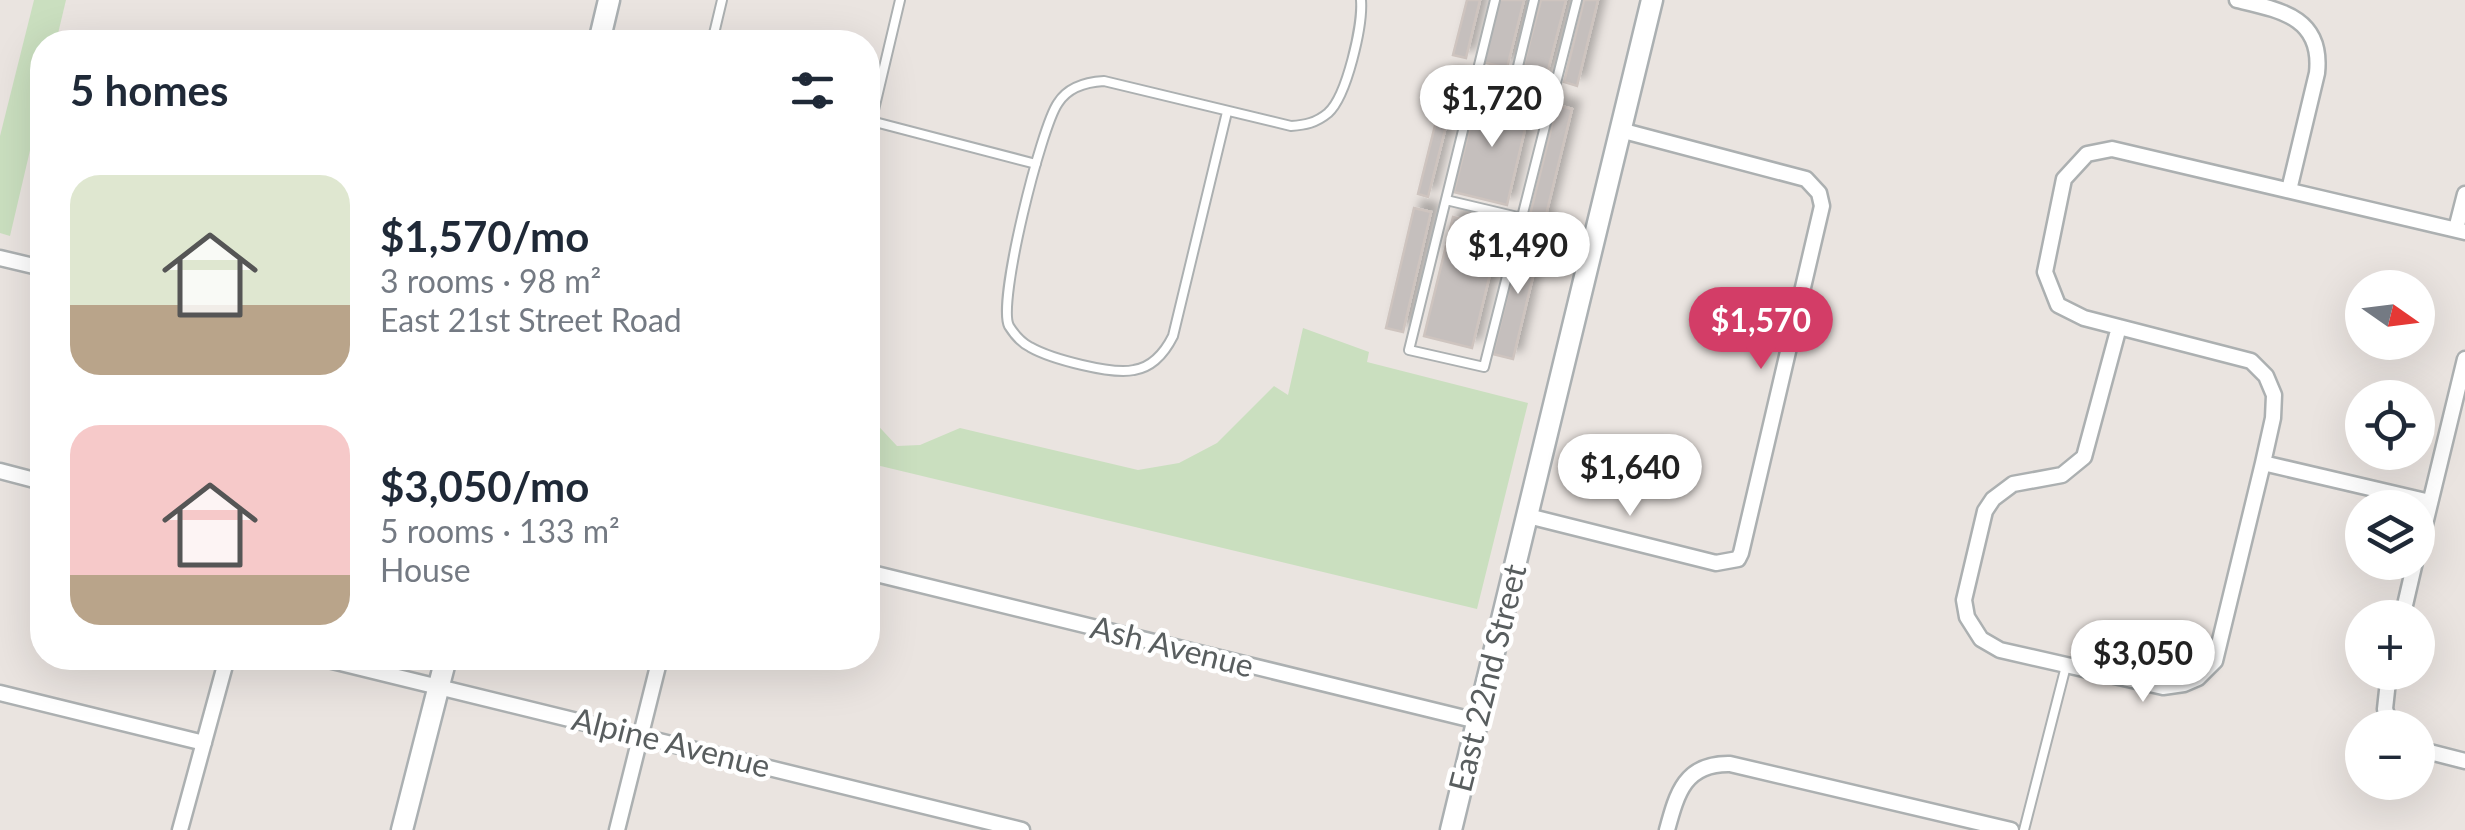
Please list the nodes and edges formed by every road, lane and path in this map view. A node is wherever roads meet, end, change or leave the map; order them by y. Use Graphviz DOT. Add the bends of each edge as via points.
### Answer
graph roads {
  1 [pos="608,0"];
  2 [pos="722,0"];
  3 [pos="900,0"];
  4 [pos="1361,0"];
  5 [pos="1495,0"];
  6 [pos="1534,0"];
  7 [pos="1577,0"];
  8 [pos="1652,0"];
  9 [pos="2237,0"];
  10 [pos="601,30"];
  11 [pos="715,30"];
  12 [pos="1476,78"];
  13 [pos="880,83"];
  14 [pos="1513,87"];
  15 [pos="1553,97"];
  16 [pos="1227,112"];
  17 [pos="880,123"];
  18 [pos="1620,130"];
  19 [pos="1036,164"];
  20 [pos="2288,190"];
  21 [pos="2465,194"];
  22 [pos="1446,200"];
  23 [pos="1522,218"];
  24 [pos="2461,230"];
  25 [pos="0,258"];
  26 [pos="30,265"];
  27 [pos="2119,327"];
  28 [pos="2465,360"];
  29 [pos="2263,463"];
  30 [pos="0,471"];
  31 [pos="30,479"];
  32 [pos="2379,490"];
  33 [pos="2433,490"];
  34 [pos="1528,516"];
  35 [pos="880,575"];
  36 [pos="2066,666"];
  37 [pos="224,670"];
  38 [pos="369,670"];
  39 [pos="443,670"];
  40 [pos="657,670"];
  41 [pos="438,687"];
  42 [pos="0,693"];
  43 [pos="1477,721"];
  44 [pos="640,735"];
  45 [pos="204,743"];
  46 [pos="2435,753"];
  47 [pos="2465,761"];
  48 [pos="1941,823"];
  49 [pos="180,830"];
  50 [pos="402,830"];
  51 [pos="617,830"];
  52 [pos="1022,830"];
  53 [pos="1451,830"];
  54 [pos="1667,830"];
  55 [pos="2011,830"];
  56 [pos="2024,830"];
  1 -- 10 [label="street"];
  2 -- 11 [label="lane"];
  3 -- 13 [label="lane"];
  4 -- 16 [label="lane" via="1345,82 1328,113 1290,126"];
  5 -- 12 [label="lane"];
  6 -- 14 [label="lane"];
  7 -- 15 [label="lane"];
  8 -- 18 [label="street, East 22nd Street"];
  9 -- 20 [label="street" via="2286,12 2314,38 2316,72"];
  12 -- 14 [label="lane"];
  12 -- 22 [label="lane"];
  14 -- 15 [label="lane"];
  15 -- 23 [label="lane"];
  16 -- 19 [label="lane" via="1088,82 1056,106"];
  16 -- 19 [label="lane" via="1173,336 1154,362 1132,371 1037,350 1009,325 1006,293"];
  17 -- 19 [label="lane"];
  18 -- 34 [label="street, East 22nd Street"];
  18 -- 34 [label="street" via="1806,179 1820,193 1741,553 1716,562"];
  20 -- 24 [label="street"];
  20 -- 27 [label="street" via="2130,151 2088,154 2064,180 2045,272 2058,304"];
  21 -- 24 [label="street"];
  22 -- 23 [label="lane"];
  22 -- 23 [label="lane" via="1410,350 1484,366"];
  25 -- 26 [label="street"];
  27 -- 29 [label="street" via="2256,364 2274,395"];
  27 -- 36 [label="street" via="2084,457 2062,475 2013,484 1992,499 1964,600 1972,627 1987,643"];
  28 -- 33 [label="street"];
  29 -- 32 [label="street"];
  29 -- 36 [label="street" via="2214,661 2198,678 2170,687"];
  30 -- 31 [label="street"];
  34 -- 43 [label="street, East 22nd Street"];
  35 -- 43 [label="street, Ash Avenue"];
  36 -- 56 [label="lane"];
  37 -- 45 [label="street"];
  38 -- 41 [label="street, Alpine Avenue"];
  39 -- 41 [label="street"];
  40 -- 44 [label="street"];
  41 -- 44 [label="street, Alpine Avenue"];
  41 -- 50 [label="street"];
  42 -- 45 [label="street"];
  43 -- 53 [label="street, East 22nd Street"];
  44 -- 51 [label="street"];
  44 -- 52 [label="street, Alpine Avenue"];
  45 -- 49 [label="street"];
  46 -- 47 [label="street"];
  48 -- 54 [label="street" via="1800,780 1715,764 1687,780"];
  48 -- 55 [label="street"];
}
